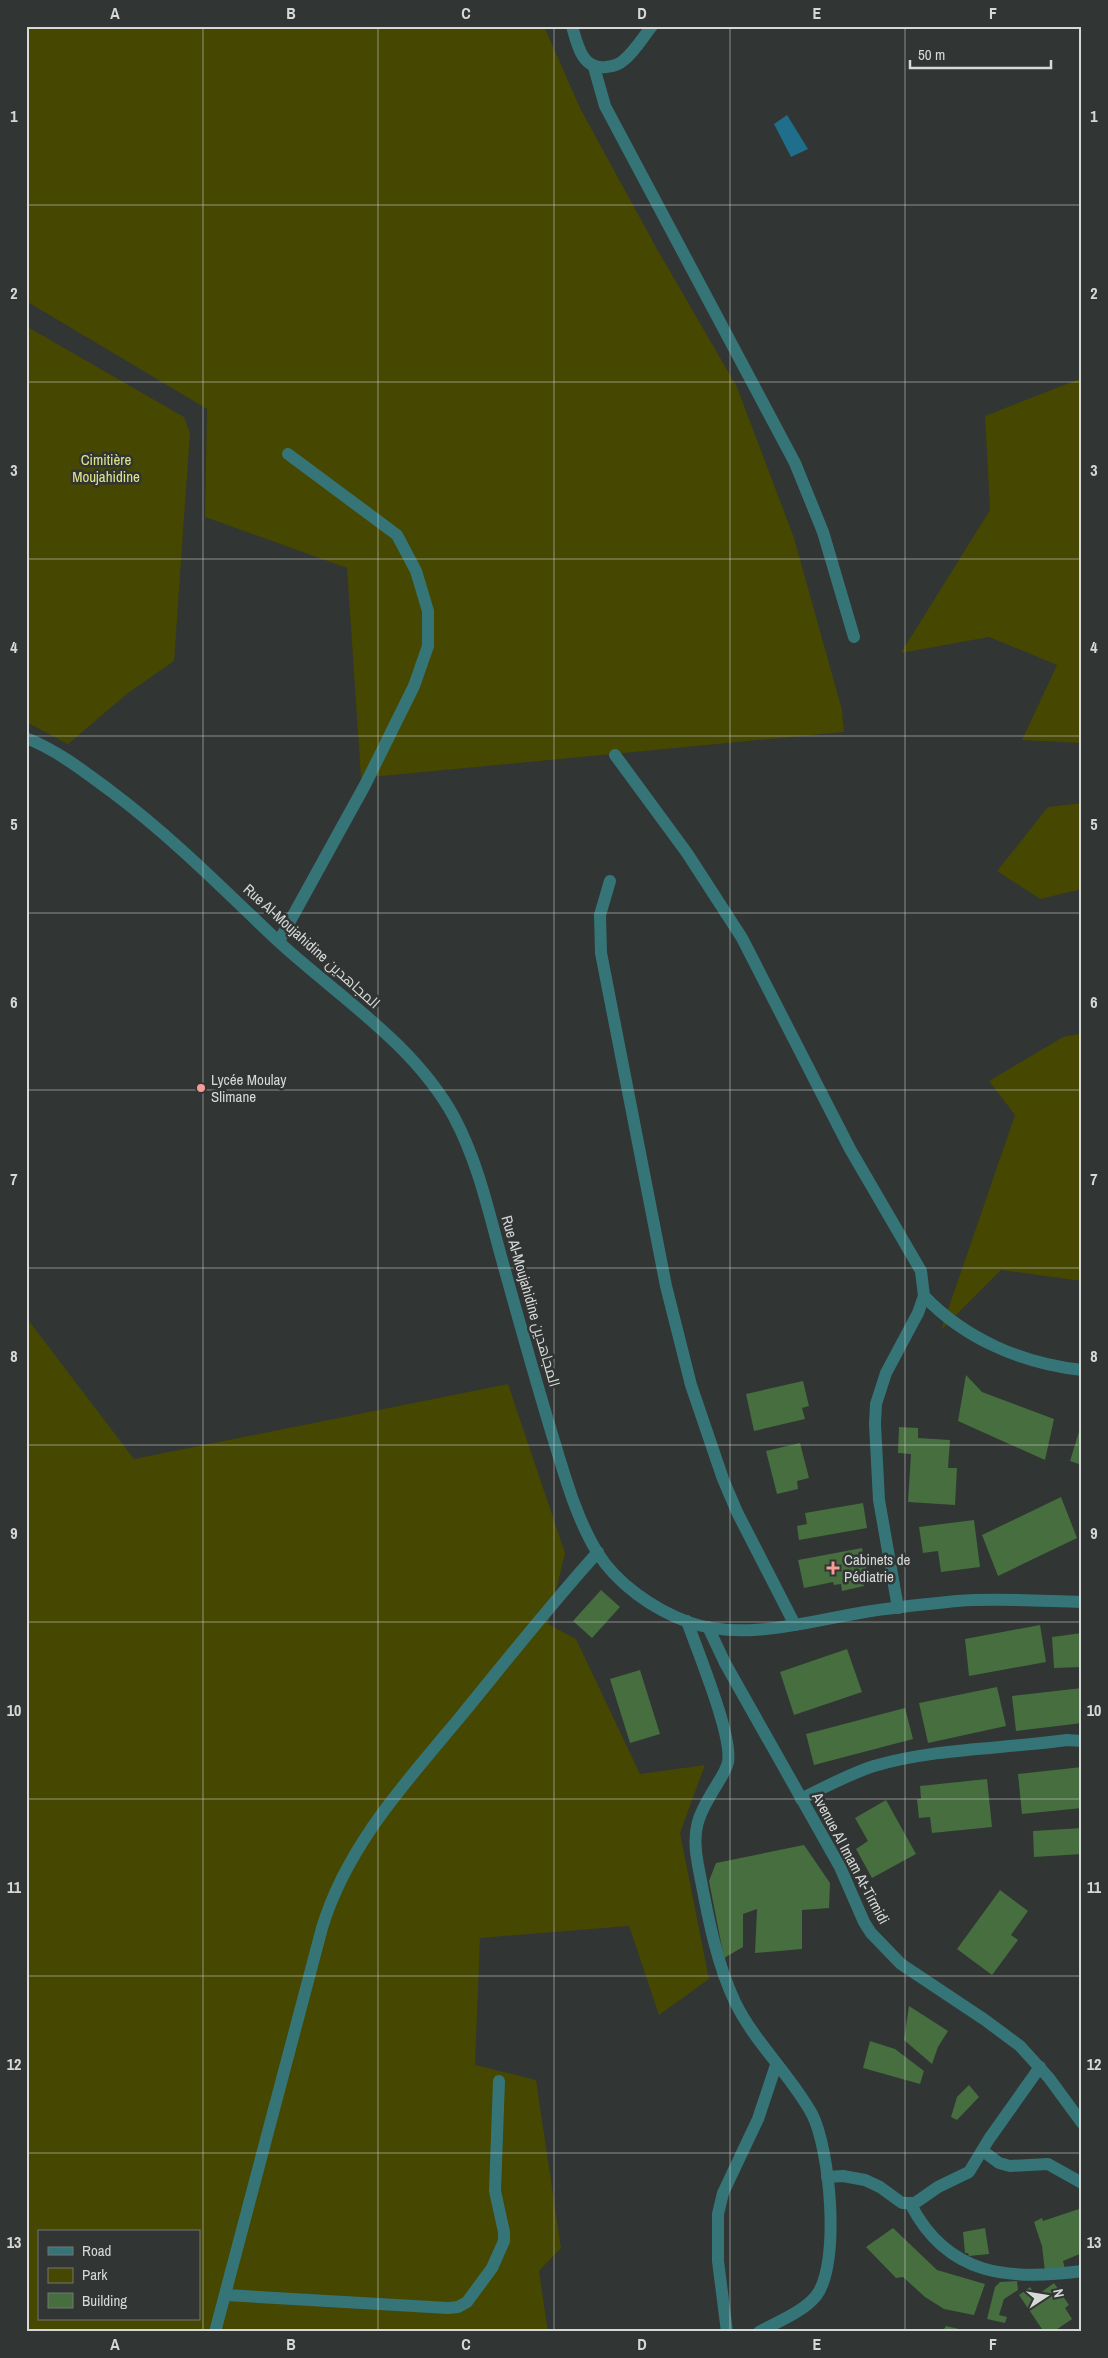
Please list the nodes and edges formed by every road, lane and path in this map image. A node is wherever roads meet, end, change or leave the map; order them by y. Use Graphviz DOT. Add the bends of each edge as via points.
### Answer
graph roads {
  1 [pos="572,26"];
  2 [pos="652,26"];
  3 [pos="594,67"];
  4 [pos="288,454"];
  5 [pos="854,637"];
  6 [pos="28,741"];
  7 [pos="615,755"];
  8 [pos="610,880"];
  9 [pos="279,941"];
  10 [pos="924,1296"];
  11 [pos="1082,1370"];
  12 [pos="598,1552"];
  13 [pos="1082,1602"];
  14 [pos="898,1608"];
  15 [pos="687,1621"];
  16 [pos="795,1624"];
  17 [pos="708,1626"];
  18 [pos="1082,1741"];
  19 [pos="801,1799"];
  20 [pos="776,2065"];
  21 [pos="1040,2067"];
  22 [pos="500,2081"];
  23 [pos="1082,2124"];
  24 [pos="983,2151"];
  25 [pos="827,2177"];
  26 [pos="1082,2183"];
  27 [pos="911,2205"];
  28 [pos="1082,2271"];
  29 [pos="226,2296"];
  30 [pos="215,2332"];
  31 [pos="726,2332"];
  32 [pos="759,2332"];
  1 -- 3 [label="street" via="579,50"];
  2 -- 3 [label="street" via="624,61 616,66"];
  3 -- 5 [label="street" via="605,106 802,479 823,532"];
  4 -- 9 [label="street" via="396,535 416,570 428,611 428,646 414,686 365,785"];
  6 -- 9 [label="street, Rue Al-Moujahidine المجاهدين" via="82,769 144,816"];
  7 -- 10 [label="street" via="687,852 742,938 850,1149 914,1257 921,1271"];
  8 -- 16 [label="street" via="600,915 601,953 674,1321 691,1385 723,1478 752,1544"];
  9 -- 12 [label="street, Rue Al-Moujahidine المجاهدين" via="392,1040 453,1114 475,1166 561,1465"];
  10 -- 11 [label="street" via="936,1309 989,1346"];
  10 -- 14 [label="street" via="886,1373 876,1404 879,1500"];
  12 -- 15 [label="street, Rue Al-Moujahidine المجاهدين" via="618,1578 646,1601"];
  12 -- 29 [label="street" via="412,1776 346,1866 322,1928"];
  13 -- 14 [label="street, Rue Al-Moujahidine المجاهدين" via="959,1601"];
  14 -- 16 [label="street, Rue Al-Moujahidine المجاهدين"];
  15 -- 17 [label="street, Rue Al-Moujahidine المجاهدين"];
  15 -- 20 [label="street" via="729,1751 726,1770 696,1824 698,1864 727,1983 742,2015"];
  16 -- 17 [label="street, Rue Al-Moujahidine المجاهدين" via="730,1631"];
  17 -- 19 [label="street, Avenue Al Imam At-Tirmidi" via="725,1663"];
  18 -- 19 [label="street" via="969,1751 890,1763 847,1776"];
  19 -- 21 [label="street, Avenue Al Imam At-Tirmidi" via="844,1874 864,1922 879,1942 901,1964 997,2028"];
  20 -- 25 [label="street" via="815,2120"];
  20 -- 31 [label="street" via="758,2119 723,2193 718,2214 718,2261"];
  21 -- 23 [label="street, Avenue Al Imam At-Tirmidi"];
  21 -- 24 [label="street"];
  22 -- 29 [label="street" via="495,2191 504,2241 492,2268 467,2302 448,2308"];
  24 -- 26 [label="street" via="1010,2166 1048,2164"];
  24 -- 27 [label="street" via="969,2172 938,2186"];
  25 -- 27 [label="street" via="865,2180 902,2203"];
  25 -- 32 [label="street" via="830,2230 828,2265 822,2287 811,2302"];
  27 -- 28 [label="street" via="923,2227 963,2261 998,2274 1042,2276"];
  29 -- 30 [label="street"];
}
